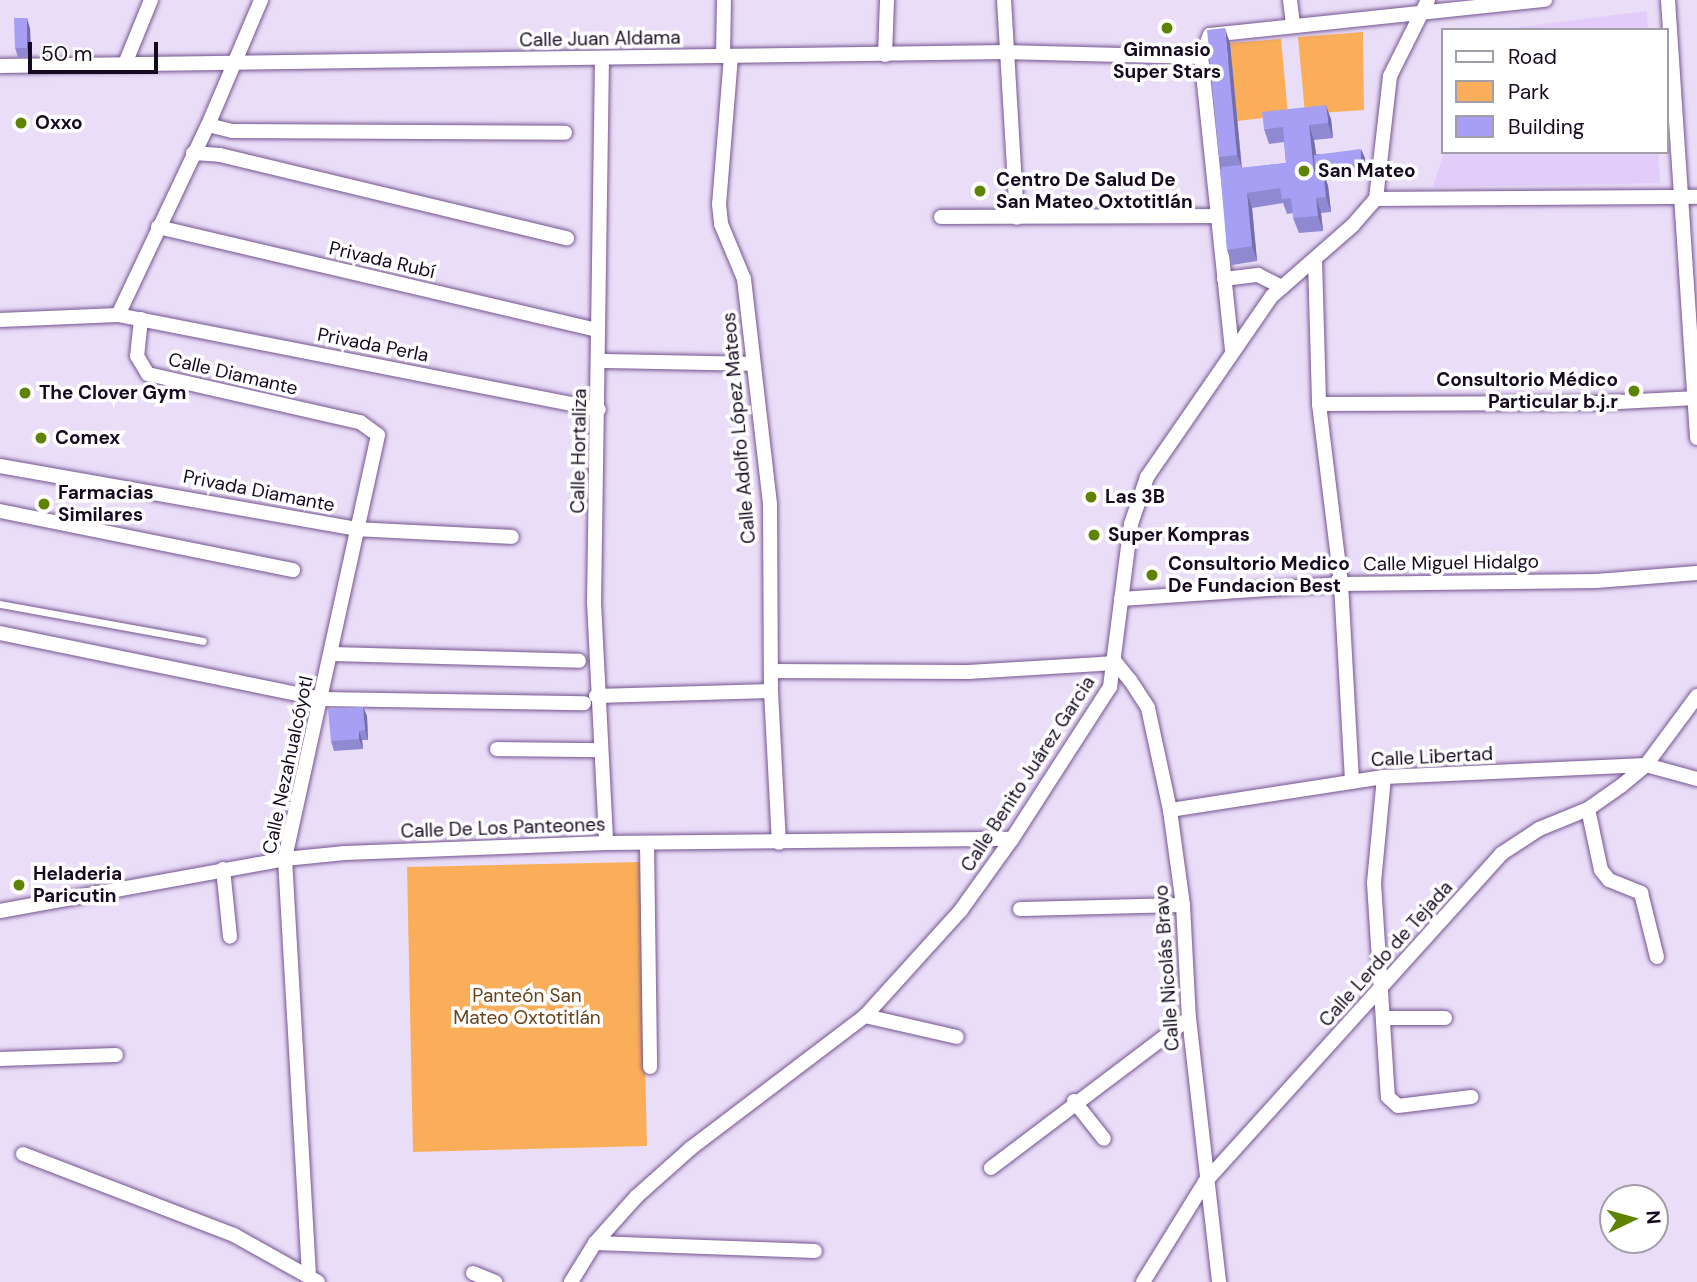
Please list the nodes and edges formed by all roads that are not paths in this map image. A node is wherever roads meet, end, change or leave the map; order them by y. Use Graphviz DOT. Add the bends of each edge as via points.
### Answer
graph roads {
  1 [pos="151,0"];
  2 [pos="261,0"];
  3 [pos="724,0"];
  4 [pos="887,0"];
  5 [pos="1004,0"];
  6 [pos="1290,0"];
  7 [pos="1545,0"];
  8 [pos="1668,0"];
  9 [pos="1424,7"];
  10 [pos="1293,24"];
  11 [pos="1007,52"];
  12 [pos="885,55"];
  13 [pos="727,56"];
  14 [pos="1201,57"];
  15 [pos="601,59"];
  16 [pos="234,61"];
  17 [pos="125,64"];
  18 [pos="0,66"];
  19 [pos="208,125"];
  20 [pos="565,133"];
  21 [pos="193,153"];
  22 [pos="1690,197"];
  23 [pos="1376,199"];
  24 [pos="1217,216"];
  25 [pos="941,217"];
  26 [pos="1017,218"];
  27 [pos="158,227"];
  28 [pos="567,238"];
  29 [pos="1315,259"];
  30 [pos="1224,279"];
  31 [pos="1282,287"];
  32 [pos="118,314"];
  33 [pos="141,319"];
  34 [pos="0,320"];
  35 [pos="598,330"];
  36 [pos="1232,350"];
  37 [pos="600,361"];
  38 [pos="753,364"];
  39 [pos="1696,398"];
  40 [pos="1319,404"];
  41 [pos="599,409"];
  42 [pos="378,435"];
  43 [pos="1697,438"];
  44 [pos="0,466"];
  45 [pos="0,511"];
  46 [pos="356,529"];
  47 [pos="512,537"];
  48 [pos="292,570"];
  49 [pos="1697,573"];
  50 [pos="1341,584"];
  51 [pos="1121,599"];
  52 [pos="0,604"];
  53 [pos="0,633"];
  54 [pos="203,641"];
  55 [pos="332,654"];
  56 [pos="579,661"];
  57 [pos="1116,663"];
  58 [pos="771,671"];
  59 [pos="771,691"];
  60 [pos="1697,696"];
  61 [pos="321,699"];
  62 [pos="590,700"];
  63 [pos="497,749"];
  64 [pos="598,750"];
  65 [pos="1646,765"];
  66 [pos="1384,777"];
  67 [pos="1697,779"];
  68 [pos="1352,782"];
  69 [pos="1588,809"];
  70 [pos="1170,810"];
  71 [pos="1012,839"];
  72 [pos="606,843"];
  73 [pos="647,843"];
  74 [pos="779,843"];
  75 [pos="285,859"];
  76 [pos="223,869"];
  77 [pos="1184,905"];
  78 [pos="1020,909"];
  79 [pos="0,911"];
  80 [pos="230,937"];
  81 [pos="1657,957"];
  82 [pos="1381,987"];
  83 [pos="865,1016"];
  84 [pos="1189,1018"];
  85 [pos="1384,1018"];
  86 [pos="1445,1018"];
  87 [pos="957,1037"];
  88 [pos="116,1055"];
  89 [pos="0,1059"];
  90 [pos="650,1067"];
  91 [pos="1471,1097"];
  92 [pos="1074,1101"];
  93 [pos="1104,1139"];
  94 [pos="23,1154"];
  95 [pos="991,1168"];
  96 [pos="1205,1182"];
  97 [pos="595,1242"];
  98 [pos="815,1251"];
  99 [pos="472,1273"];
  100 [pos="314,1279"];
  101 [pos="495,1282"];
  102 [pos="571,1282"];
  103 [pos="1143,1282"];
  104 [pos="1219,1282"];
  1 -- 17 [label="street"];
  2 -- 16 [label="street"];
  3 -- 13 [label="street, Calle Adolfo López Mateos"];
  4 -- 12 [label="street"];
  5 -- 11 [label="street"];
  6 -- 10 [label="street"];
  7 -- 9 [label="street"];
  8 -- 22 [label="street"];
  9 -- 10 [label="street"];
  9 -- 23 [label="street" via="1390,76"];
  10 -- 14 [label="street" via="1216,32 1204,44"];
  11 -- 12 [label="street, Calle Juan Aldama"];
  11 -- 14 [label="street, Calle Juan Aldama"];
  11 -- 26 [label="street"];
  12 -- 13 [label="street, Calle Juan Aldama"];
  13 -- 15 [label="street, Calle Juan Aldama"];
  13 -- 38 [label="street, Calle Adolfo López Mateos" via="719,204 721,223 744,279"];
  14 -- 24 [label="street"];
  15 -- 16 [label="street, Calle Juan Aldama"];
  15 -- 35 [label="street, Calle Hortaliza"];
  16 -- 17 [label="street, Calle Juan Aldama"];
  16 -- 19 [label="street"];
  17 -- 18 [label="street, Calle Juan Aldama"];
  19 -- 20 [label="street" via="232,131"];
  19 -- 21 [label="street"];
  21 -- 27 [label="street"];
  21 -- 28 [label="street" via="220,155"];
  22 -- 23 [label="street"];
  22 -- 39 [label="street"];
  23 -- 29 [label="street, Calle Benito Juárez Garcia"];
  24 -- 26 [label="street"];
  24 -- 30 [label="street"];
  25 -- 26 [label="street"];
  27 -- 32 [label="street"];
  27 -- 35 [label="street, Privada Rubí"];
  29 -- 31 [label="street, Calle Benito Juárez Garcia"];
  29 -- 40 [label="street"];
  30 -- 31 [label="street" via="1258,275"];
  30 -- 36 [label="street"];
  31 -- 36 [label="street, Calle Benito Juárez Garcia"];
  32 -- 33 [label="street"];
  32 -- 34 [label="street"];
  33 -- 41 [label="street, Privada Perla"];
  33 -- 42 [label="street, Calle Diamante" via="137,356 148,374 360,422"];
  35 -- 37 [label="street, Calle Hortaliza"];
  36 -- 51 [label="street, Calle Benito Juárez Garcia" via="1142,488 1131,524"];
  37 -- 38 [label="street"];
  37 -- 41 [label="street, Calle Hortaliza"];
  38 -- 58 [label="street, Calle Adolfo López Mateos" via="770,505"];
  39 -- 40 [label="street"];
  39 -- 43 [label="street"];
  40 -- 50 [label="street"];
  41 -- 62 [label="street, Calle Hortaliza"];
  42 -- 46 [label="street, Calle Nezahualcóyotl"];
  44 -- 46 [label="street, Privada Diamante"];
  45 -- 48 [label="street"];
  46 -- 47 [label="street, Privada Diamante"];
  46 -- 55 [label="street, Calle Nezahualcóyotl"];
  49 -- 50 [label="street, Calle Miguel Hidalgo" via="1596,581"];
  50 -- 51 [label="street, Calle Miguel Hidalgo"];
  50 -- 68 [label="street"];
  51 -- 57 [label="street, Calle Benito Juárez Garcia"];
  52 -- 54 [label="lane"];
  53 -- 61 [label="street"];
  55 -- 56 [label="street"];
  55 -- 61 [label="street, Calle Nezahualcóyotl"];
  57 -- 58 [label="street" via="968,672"];
  57 -- 70 [label="street, Calle Nicolás Bravo" via="1148,708"];
  57 -- 71 [label="street, Calle Benito Juárez Garcia" via="1103,699"];
  58 -- 59 [label="street, Calle Adolfo López Mateos"];
  59 -- 62 [label="street"];
  59 -- 74 [label="street, Calle Adolfo López Mateos"];
  60 -- 65 [label="street, Calle Lerdo de Tejada"];
  61 -- 62 [label="street"];
  61 -- 75 [label="street, Calle Nezahualcóyotl"];
  62 -- 64 [label="street, Calle Hortaliza"];
  63 -- 64 [label="street"];
  64 -- 72 [label="street, Calle Hortaliza"];
  65 -- 66 [label="street, Calle Libertad"];
  65 -- 67 [label="street, Calle Libertad"];
  65 -- 69 [label="street, Calle Lerdo de Tejada"];
  66 -- 68 [label="street, Calle Libertad"];
  66 -- 82 [label="street" via="1374,883"];
  68 -- 70 [label="street, Calle Libertad"];
  69 -- 81 [label="street" via="1601,870 1609,880 1641,893"];
  69 -- 82 [label="street, Calle Lerdo de Tejada" via="1539,829 1501,854"];
  70 -- 77 [label="street, Calle Nicolás Bravo"];
  71 -- 74 [label="street, Calle De Los Panteones"];
  71 -- 83 [label="street, Calle Benito Juárez Garcia" via="961,910"];
  72 -- 73 [label="street, Calle De Los Panteones"];
  72 -- 75 [label="street, Calle De Los Panteones"];
  73 -- 74 [label="street, Calle De Los Panteones"];
  73 -- 90 [label="street"];
  75 -- 76 [label="street, Calle De Los Panteones"];
  75 -- 100 [label="street, Calle Nezahualcóyotl"];
  76 -- 79 [label="street, Calle De Los Panteones"];
  76 -- 80 [label="street"];
  77 -- 78 [label="street"];
  77 -- 84 [label="street, Calle Nicolás Bravo"];
  82 -- 85 [label="street"];
  82 -- 96 [label="street, Calle Lerdo de Tejada"];
  83 -- 87 [label="street"];
  83 -- 97 [label="street, Calle Benito Juárez Garcia" via="691,1148"];
  84 -- 92 [label="street"];
  84 -- 96 [label="street, Calle Nicolás Bravo"];
  85 -- 86 [label="street"];
  85 -- 91 [label="street" via="1387,1092 1393,1105"];
  88 -- 89 [label="street"];
  92 -- 93 [label="street"];
  92 -- 95 [label="street"];
  94 -- 100 [label="street" via="233,1235"];
  96 -- 103 [label="street, Calle Lerdo de Tejada"];
  96 -- 104 [label="street, Calle Nicolás Bravo"];
  97 -- 98 [label="street"];
  97 -- 102 [label="street, Calle Benito Juárez Garcia"];
  99 -- 101 [label="street"];
}
